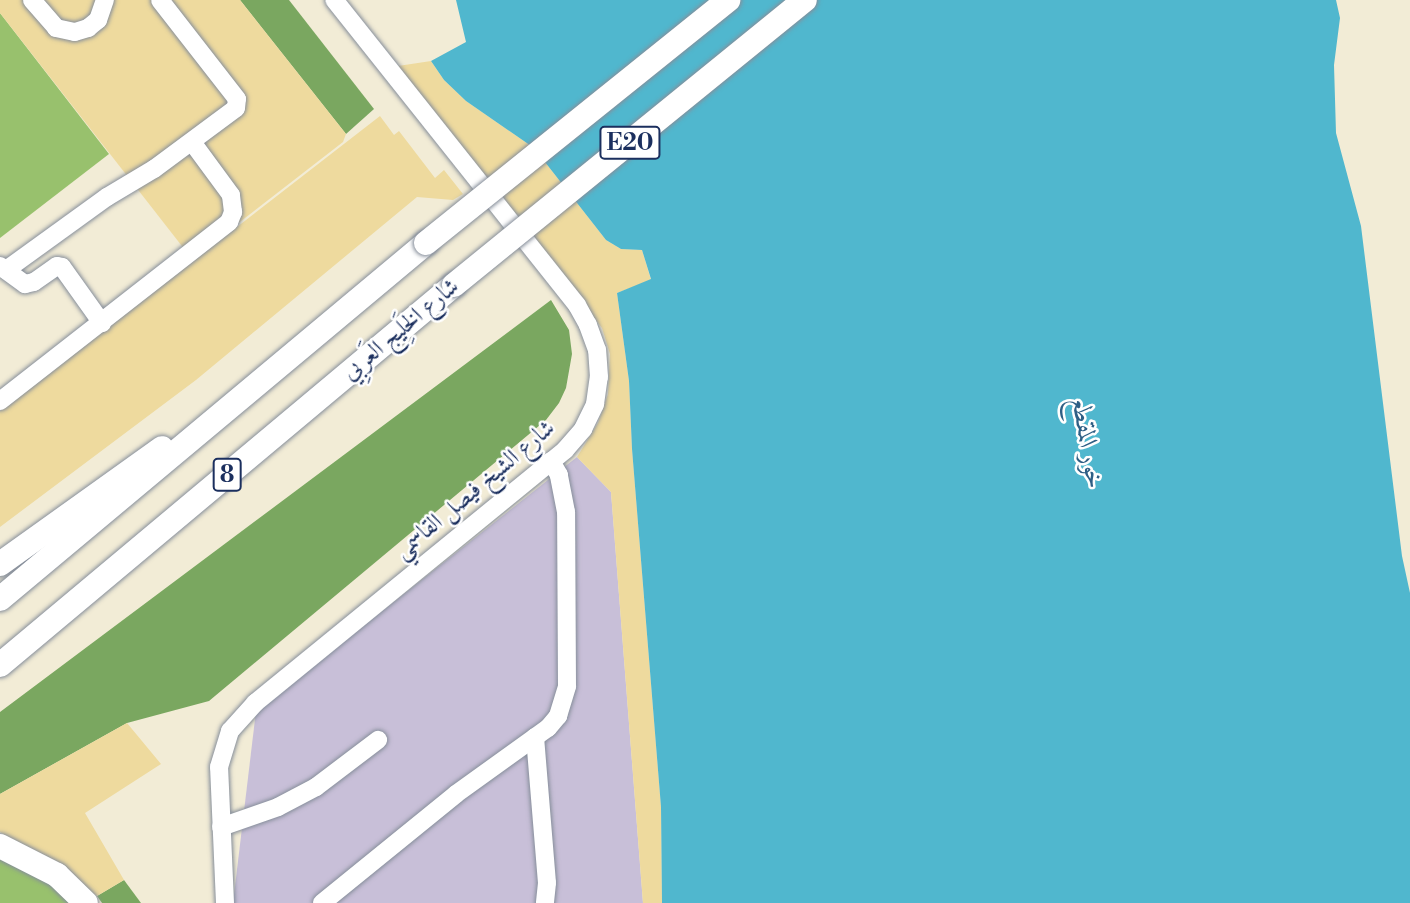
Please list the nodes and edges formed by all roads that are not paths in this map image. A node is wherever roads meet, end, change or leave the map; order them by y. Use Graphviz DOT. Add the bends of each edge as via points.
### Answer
graph roads {
  1 [pos="32,0"];
  2 [pos="104,0"];
  3 [pos="160,0"];
  4 [pos="334,0"];
  5 [pos="728,0"];
  6 [pos="806,0"];
  7 [pos="192,142"];
  8 [pos="426,243"];
  9 [pos="3,268"];
  10 [pos="454,285"];
  11 [pos="103,323"];
  12 [pos="249,394"];
  13 [pos="0,401"];
  14 [pos="551,461"];
  15 [pos="0,564"];
  16 [pos="0,599"];
  17 [pos="0,665"];
  18 [pos="535,737"];
  19 [pos="378,740"];
  20 [pos="221,827"];
  21 [pos="0,846"];
  22 [pos="86,903"];
  23 [pos="225,903"];
  24 [pos="322,903"];
  25 [pos="545,903"];
  1 -- 2 [label="street" via="56,28 75,32 98,20"];
  3 -- 7 [label="street" via="238,102 232,112"];
  4 -- 14 [label="street, شارع الشيخ فيصل القاسمي" via="589,325 598,364 594,404 583,429"];
  5 -- 8 [label="highway, شارع الخَلِيج العَربِي / E20, bridge"];
  6 -- 10 [label="highway, شارع الخَلِيج العَربِي / E20, bridge"];
  7 -- 9 [label="street"];
  7 -- 11 [label="street" via="231,195 232,217"];
  8 -- 12 [label="highway, شارع الخَلِيج العَربِي / 8"];
  9 -- 11 [label="street" via="29,284 62,267"];
  10 -- 17 [label="highway, شارع الخَلِيج العَربِي / 8"];
  11 -- 13 [label="street"];
  12 -- 15 [label="highway" via="146,458"];
  12 -- 16 [label="highway, شارع الخَلِيج العَربِي / 8"];
  14 -- 18 [label="street" via="559,475 565,512 567,686 558,716"];
  14 -- 20 [label="street, شارع الشيخ فيصل القاسمي" via="241,716 226,740 219,767"];
  18 -- 24 [label="street" via="456,794"];
  18 -- 25 [label="street"];
  19 -- 20 [label="street" via="297,798"];
  20 -- 23 [label="street, شارع الشيخ فيصل القاسمي"];
  21 -- 22 [label="highway" via="57,875"];
}
